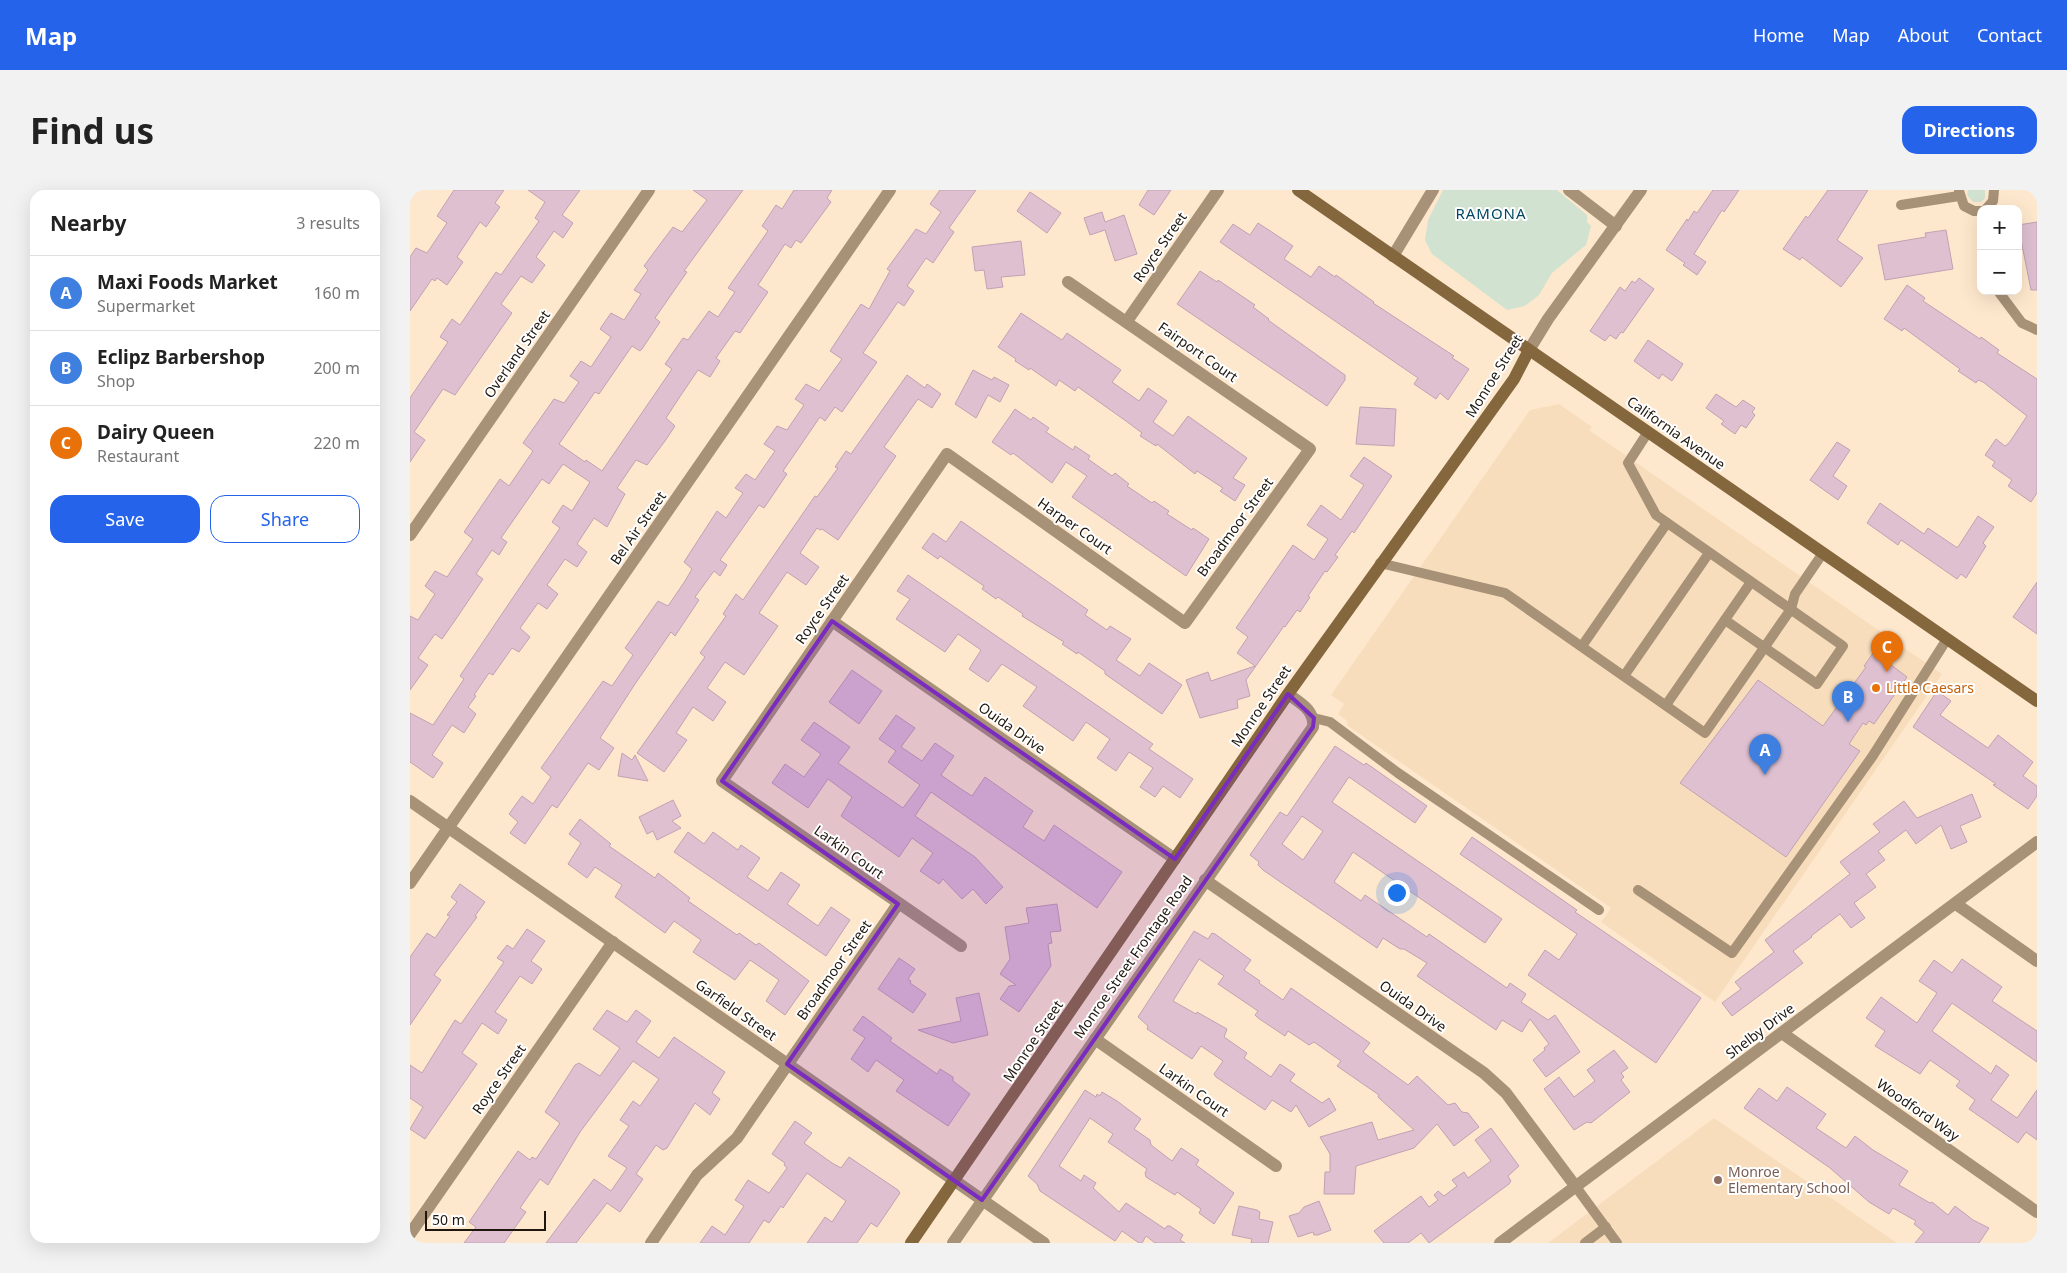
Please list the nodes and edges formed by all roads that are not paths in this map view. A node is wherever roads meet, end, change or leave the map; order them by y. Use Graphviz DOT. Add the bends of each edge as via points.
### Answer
graph roads {
  1 [pos="649,190"];
  2 [pos="890,190"];
  3 [pos="1218,190"];
  4 [pos="1298,190"];
  5 [pos="1433,190"];
  6 [pos="1569,190"];
  7 [pos="1641,190"];
  8 [pos="1994,190"];
  9 [pos="1959,193"];
  10 [pos="1989,205"];
  11 [pos="1901,206"];
  12 [pos="1977,211"];
  13 [pos="1616,226"];
  14 [pos="1393,256"];
  15 [pos="1068,282"];
  16 [pos="2001,295"];
  17 [pos="1127,321"];
  18 [pos="2037,330"];
  19 [pos="1529,350"];
  20 [pos="1648,432"];
  21 [pos="1310,449"];
  22 [pos="947,454"];
  23 [pos="1667,523"];
  24 [pos="410,535"];
  25 [pos="1709,553"];
  26 [pos="1823,553"];
  27 [pos="1380,563"];
  28 [pos="1751,582"];
  29 [pos="1790,609"];
  30 [pos="1725,620"];
  31 [pos="832,621"];
  32 [pos="1185,623"];
  33 [pos="1947,639"];
  34 [pos="1582,646"];
  35 [pos="1764,647"];
  36 [pos="1624,676"];
  37 [pos="1288,694"];
  38 [pos="2037,701"];
  39 [pos="1666,705"];
  40 [pos="1314,718"];
  41 [pos="722,781"];
  42 [pos="410,802"];
  43 [pos="448,828"];
  44 [pos="2037,842"];
  45 [pos="1175,860"];
  46 [pos="1204,880"];
  47 [pos="410,883"];
  48 [pos="1638,890"];
  49 [pos="898,904"];
  50 [pos="1956,904"];
  51 [pos="1599,910"];
  52 [pos="613,942"];
  53 [pos="961,946"];
  54 [pos="2037,960"];
  55 [pos="1782,1033"];
  56 [pos="1095,1039"];
  57 [pos="787,1064"];
  58 [pos="1276,1166"];
  59 [pos="955,1180"];
  60 [pos="1576,1187"];
  61 [pos="982,1200"];
  62 [pos="2037,1212"];
  63 [pos="1606,1227"];
  64 [pos="410,1234"];
  65 [pos="651,1243"];
  66 [pos="911,1243"];
  67 [pos="953,1243"];
  68 [pos="1044,1243"];
  69 [pos="1500,1243"];
  70 [pos="1585,1243"];
  71 [pos="1618,1243"];
  1 -- 24 [label="street, Overland Street"];
  2 -- 43 [label="street, Bel Air Street"];
  3 -- 17 [label="street, Royce Street"];
  4 -- 14 [label="main road, California Avenue"];
  5 -- 14 [label="street"];
  6 -- 13 [label="street"];
  7 -- 13 [label="street, Monroe Street"];
  8 -- 10 [label="lane" via="1993,201"];
  9 -- 11 [label="lane"];
  9 -- 12 [label="lane" via="1969,209"];
  13 -- 19 [label="street, Monroe Street"];
  14 -- 19 [label="main road, California Avenue"];
  15 -- 17 [label="street, Fairport Court"];
  16 -- 18 [label="lane" via="2022,323"];
  17 -- 21 [label="street, Fairport Court"];
  19 -- 20 [label="main road, California Avenue"];
  19 -- 27 [label="main road, Monroe Street" via="1514,379"];
  20 -- 23 [label="lane" via="1628,463 1656,515"];
  20 -- 26 [label="main road, California Avenue"];
  21 -- 32 [label="street, Broadmoor Street"];
  22 -- 31 [label="street, Royce Street"];
  22 -- 32 [label="street, Harper Court"];
  23 -- 25 [label="lane"];
  23 -- 34 [label="lane"];
  25 -- 28 [label="lane"];
  25 -- 36 [label="lane"];
  26 -- 29 [label="lane" via="1795,594"];
  26 -- 33 [label="main road, California Avenue"];
  27 -- 34 [label="lane" via="1505,593"];
  27 -- 37 [label="main road, Monroe Street"];
  28 -- 29 [label="lane"];
  28 -- 30 [label="lane"];
  29 -- 35 [label="lane"];
  29 -- 35 [label="lane" via="1843,646 1833,661 1817,684"];
  30 -- 35 [label="lane"];
  30 -- 39 [label="lane"];
  31 -- 41 [label="street, Royce Street"];
  31 -- 45 [label="street, Ouida Drive"];
  33 -- 38 [label="main road, California Avenue"];
  33 -- 48 [label="lane" via="1872,757 1732,953"];
  34 -- 36 [label="lane"];
  35 -- 39 [label="lane" via="1705,733"];
  36 -- 39 [label="lane"];
  37 -- 40 [label="street" via="1312,712"];
  37 -- 45 [label="main road, Monroe Street"];
  40 -- 46 [label="street, Monroe Street Frontage Road" via="1313,726"];
  40 -- 51 [label="lane" via="1330,722 1398,773"];
  41 -- 49 [label="street, Larkin Court"];
  42 -- 43 [label="street, Garfield Street"];
  43 -- 47 [label="street, Bel Air Street"];
  43 -- 52 [label="street, Garfield Street"];
  44 -- 50 [label="street, Shelby Drive"];
  45 -- 59 [label="main road, Monroe Street"];
  46 -- 56 [label="street, Monroe Street Frontage Road"];
  46 -- 60 [label="street, Ouida Drive" via="1484,1073 1506,1093"];
  49 -- 53 [label="street, Larkin Court"];
  49 -- 57 [label="street, Broadmoor Street"];
  50 -- 54 [label="street"];
  50 -- 55 [label="street, Shelby Drive"];
  52 -- 57 [label="street, Garfield Street"];
  52 -- 64 [label="street, Royce Street"];
  55 -- 60 [label="street, Shelby Drive"];
  55 -- 62 [label="street, Woodford Way"];
  56 -- 58 [label="street, Larkin Court"];
  56 -- 61 [label="street, Monroe Street Frontage Road"];
  57 -- 59 [label="street, Garfield Street"];
  57 -- 65 [label="street, Broadmoor Street" via="737,1138 697,1175"];
  59 -- 61 [label="street, Garfield Street"];
  59 -- 66 [label="main road, Monroe Street"];
  60 -- 63 [label="lane"];
  60 -- 69 [label="street, Shelby Drive"];
  61 -- 67 [label="street, Monroe Street Frontage Road"];
  61 -- 68 [label="street, Garfield Street"];
  63 -- 70 [label="lane"];
  63 -- 71 [label="lane"];
}
